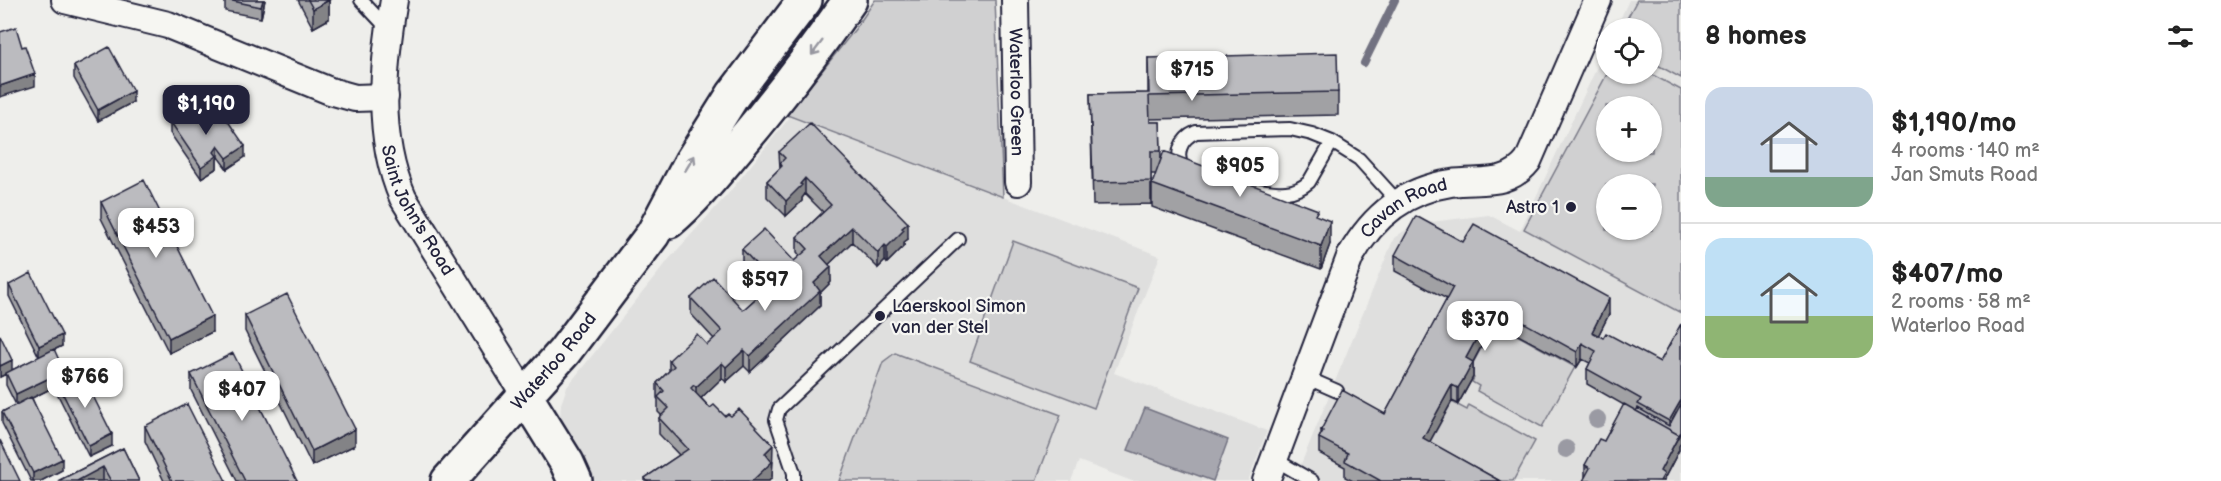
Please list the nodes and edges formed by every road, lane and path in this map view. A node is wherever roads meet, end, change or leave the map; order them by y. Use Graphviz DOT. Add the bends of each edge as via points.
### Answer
graph roads {
  1 [pos="65,0"];
  2 [pos="361,0"];
  3 [pos="394,0"];
  4 [pos="850,0"];
  5 [pos="1015,0"];
  6 [pos="1598,0"];
  7 [pos="798,2"];
  8 [pos="388,30"];
  9 [pos="385,97"];
  10 [pos="1332,142"];
  11 [pos="1195,179"];
  12 [pos="1018,182"];
  13 [pos="1237,186"];
  14 [pos="1398,202"];
  15 [pos="654,234"];
  16 [pos="958,239"];
  17 [pos="1305,377"];
  18 [pos="1337,391"];
  19 [pos="525,397"];
  20 [pos="1270,470"];
  21 [pos="448,481"];
  22 [pos="575,481"];
  23 [pos="794,481"];
  24 [pos="1312,481"];
  1 -- 9 [label="street" via="168,25 330,91 355,98"];
  2 -- 8 [label="lane"];
  3 -- 8 [label="street, Saint John's Road"];
  4 -- 15 [label="main road, Waterloo Road, one-way" via="768,111 686,206"];
  5 -- 12 [label="street, Waterloo Green"];
  6 -- 14 [label="street, Cavan Road" via="1522,169 1497,181 1433,186"];
  15 -- 7 [label="main road, Waterloo Road, one-way" via="691,162"];
  8 -- 9 [label="street, Saint John's Road"];
  9 -- 19 [label="street, Saint John's Road" via="389,156 403,198"];
  10 -- 11 [label="lane" via="1290,129 1196,132 1184,141 1179,155 1183,170"];
  10 -- 13 [label="lane" via="1309,182 1297,191 1284,193"];
  10 -- 14 [label="lane" via="1359,159"];
  14 -- 17 [label="street, Cavan Road" via="1370,226 1350,257"];
  15 -- 19 [label="main road, Waterloo Road"];
  16 -- 23 [label="lane" via="778,409 776,420"];
  17 -- 18 [label="lane"];
  17 -- 20 [label="street, Cavan Road"];
  19 -- 21 [label="main road, Waterloo Road"];
  19 -- 22 [label="main road"];
  20 -- 24 [label="lane"];
}
